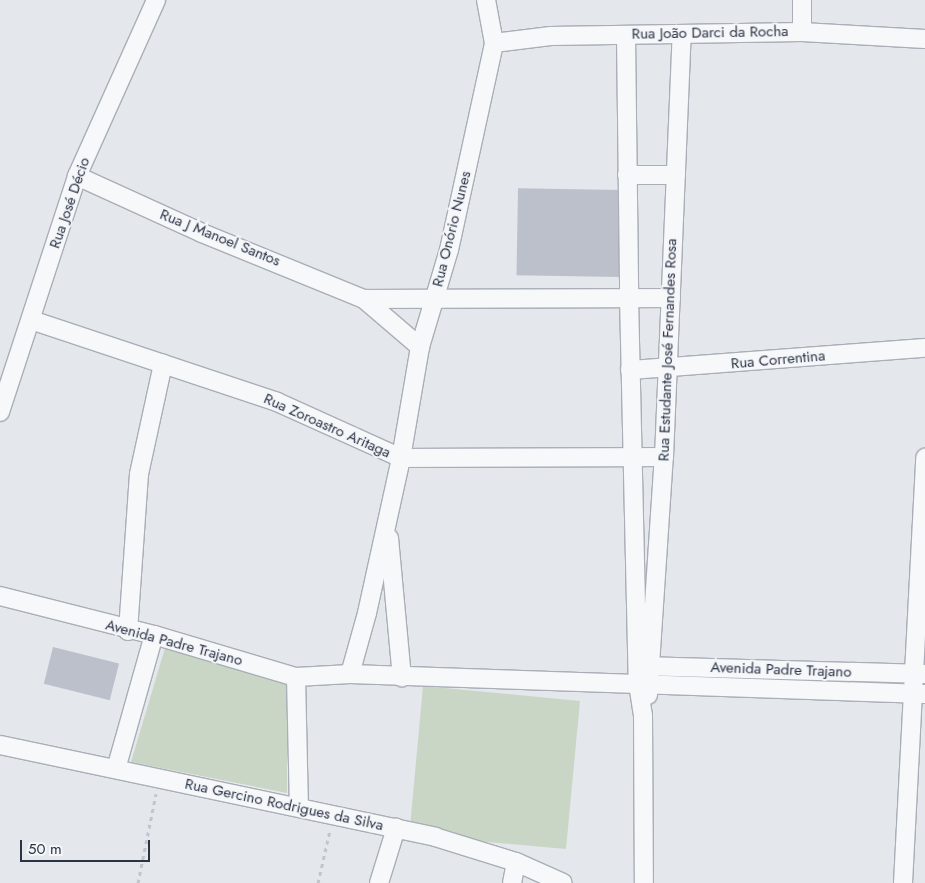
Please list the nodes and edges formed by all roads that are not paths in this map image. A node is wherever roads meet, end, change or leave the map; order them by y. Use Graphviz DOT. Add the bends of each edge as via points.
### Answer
graph roads {
  1 [pos="156,0"];
  2 [pos="486,0"];
  3 [pos="802,0"];
  4 [pos="802,32"];
  5 [pos="682,34"];
  6 [pos="626,35"];
  7 [pos="925,40"];
  8 [pos="494,43"];
  9 [pos="627,175"];
  10 [pos="676,175"];
  11 [pos="77,176"];
  12 [pos="628,297"];
  13 [pos="364,298"];
  14 [pos="670,298"];
  15 [pos="434,300"];
  16 [pos="31,320"];
  17 [pos="420,347"];
  18 [pos="925,348"];
  19 [pos="163,364"];
  20 [pos="668,368"];
  21 [pos="630,370"];
  22 [pos="0,412"];
  23 [pos="664,457"];
  24 [pos="401,458"];
  25 [pos="633,458"];
  26 [pos="925,458"];
  27 [pos="388,520"];
  28 [pos="0,596"];
  29 [pos="128,630"];
  30 [pos="154,635"];
  31 [pos="645,666"];
  32 [pos="919,673"];
  33 [pos="350,674"];
  34 [pos="296,677"];
  35 [pos="402,677"];
  36 [pos="644,684"];
  37 [pos="919,694"];
  38 [pos="0,745"];
  39 [pos="116,769"];
  40 [pos="299,807"];
  41 [pos="396,828"];
  42 [pos="516,862"];
  43 [pos="379,883"];
  44 [pos="512,883"];
  45 [pos="564,883"];
  46 [pos="644,883"];
  47 [pos="903,883"];
  1 -- 11 [label="street, Rua José Décio"];
  2 -- 8 [label="street, Rua Onório Nunes"];
  3 -- 4 [label="street"];
  4 -- 5 [label="street, Rua João Darci da Rocha"];
  4 -- 7 [label="street, Rua João Darci da Rocha"];
  5 -- 6 [label="street, Rua João Darci da Rocha"];
  5 -- 10 [label="street, Rua Estudante José Fernandes Rosa"];
  6 -- 8 [label="street, Rua João Darci da Rocha" via="551,36"];
  6 -- 9 [label="street, Rua Estudante José Fernandes Rosa"];
  8 -- 15 [label="street, Rua Onório Nunes" via="449,250"];
  9 -- 10 [label="street"];
  9 -- 12 [label="street, Rua Estudante José Fernandes Rosa"];
  10 -- 14 [label="street, Rua Estudante José Fernandes Rosa"];
  11 -- 13 [label="street, Rua J Manoel Santos" via="202,233"];
  11 -- 16 [label="street, Rua José Décio"];
  12 -- 14 [label="street, Rua J Manoel Santos"];
  12 -- 15 [label="street, Rua J Manoel Santos" via="453,297"];
  12 -- 21 [label="street, Rua Estudante José Fernandes Rosa"];
  13 -- 15 [label="street, Rua J Manoel Santos"];
  13 -- 17 [label="street, Rua J Manoel Santos"];
  14 -- 20 [label="street, Rua Estudante José Fernandes Rosa"];
  15 -- 17 [label="street, Rua Onório Nunes"];
  16 -- 19 [label="street, Rua Zoroastro Aritaga"];
  16 -- 22 [label="street, Rua José Décio"];
  17 -- 24 [label="street, Rua Onório Nunes"];
  18 -- 20 [label="street, Rua Correntina"];
  19 -- 24 [label="street, Rua Zoroastro Aritaga" via="277,402"];
  19 -- 29 [label="street" via="140,474"];
  20 -- 21 [label="street, Rua Correntina"];
  20 -- 23 [label="street, Rua Estudante José Fernandes Rosa"];
  21 -- 25 [label="street, Rua Estudante José Fernandes Rosa"];
  23 -- 25 [label="street, Rua Zoroastro Aritaga"];
  23 -- 31 [label="street, Rua Estudante José Fernandes Rosa"];
  24 -- 25 [label="street, Rua Zoroastro Aritaga"];
  24 -- 27 [label="street, Rua Onório Nunes"];
  25 -- 31 [label="street, Rua Estudante José Fernandes Rosa"];
  26 -- 32 [label="street"];
  27 -- 33 [label="street"];
  27 -- 35 [label="street"];
  28 -- 29 [label="street, Avenida Padre Trajano"];
  29 -- 30 [label="street, Avenida Padre Trajano"];
  30 -- 34 [label="street, Avenida Padre Trajano"];
  30 -- 39 [label="street"];
  31 -- 32 [label="street, Avenida Padre Trajano"];
  31 -- 36 [label="street"];
  32 -- 37 [label="street"];
  33 -- 34 [label="street, Avenida Padre Trajano"];
  33 -- 35 [label="street, Avenida Padre Trajano"];
  34 -- 40 [label="street"];
  35 -- 36 [label="street, Avenida Padre Trajano"];
  36 -- 37 [label="street, Avenida Padre Trajano"];
  36 -- 46 [label="street"];
  37 -- 47 [label="street"];
  38 -- 39 [label="street, Rua Gercino Rodrigues da Silva"];
  39 -- 40 [label="street, Rua Gercino Rodrigues da Silva"];
  40 -- 41 [label="street, Rua Gercino Rodrigues da Silva"];
  41 -- 42 [label="street, Rua Gercino Rodrigues da Silva"];
  41 -- 43 [label="street"];
  42 -- 44 [label="street"];
  42 -- 45 [label="street, Rua Gercino Rodrigues da Silva"];
}
